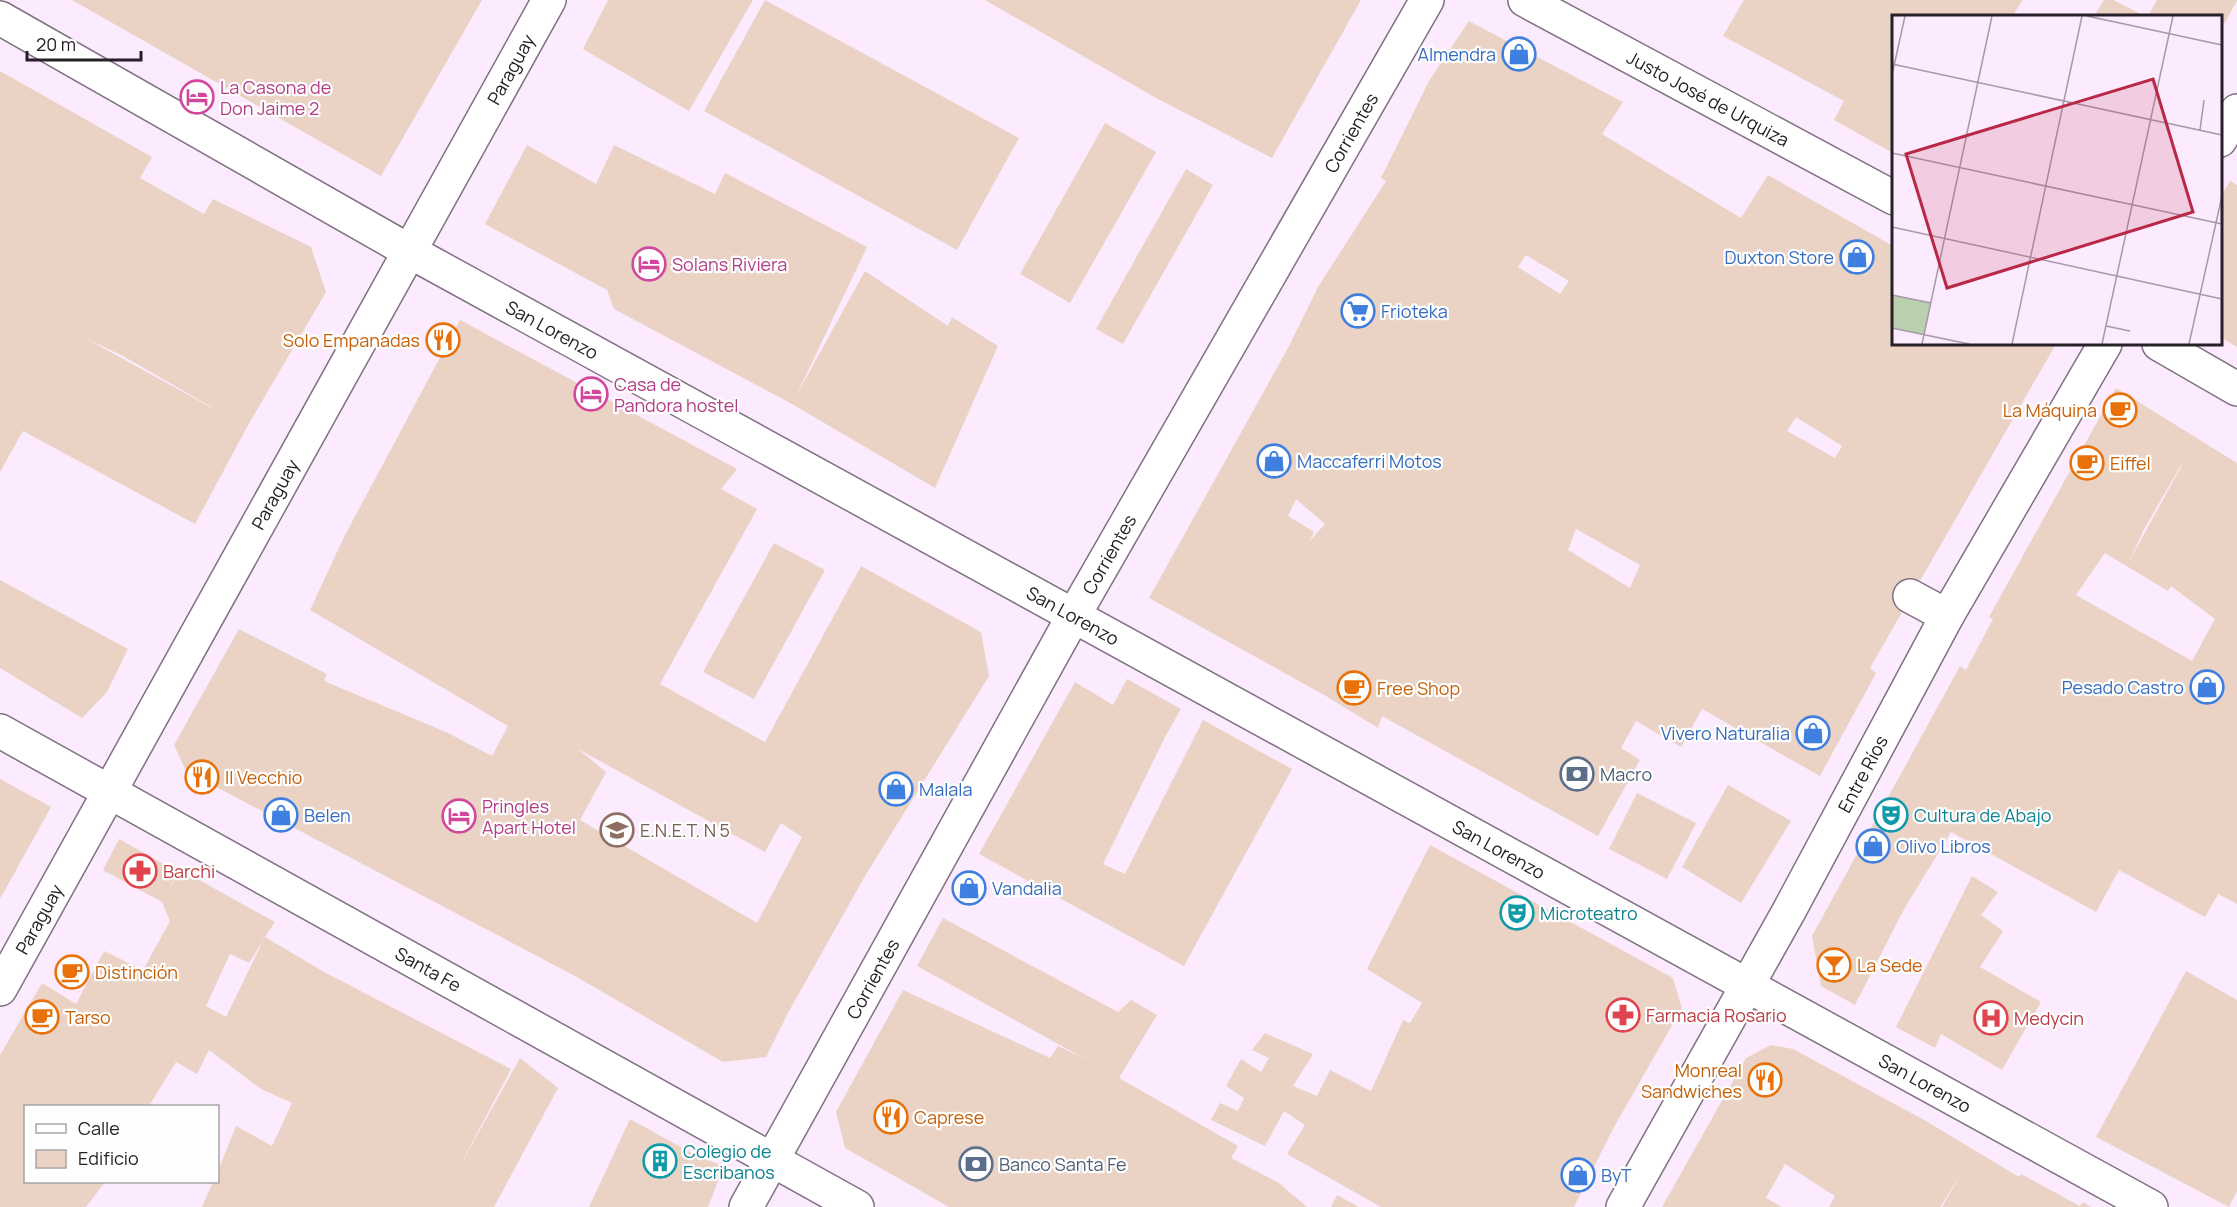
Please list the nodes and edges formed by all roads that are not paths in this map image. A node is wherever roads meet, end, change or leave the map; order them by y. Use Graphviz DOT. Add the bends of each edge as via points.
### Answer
graph roads {
  1 [pos="549,0"];
  2 [pos="1427,0"];
  3 [pos="1525,0"];
  4 [pos="0,18"];
  5 [pos="2237,111"];
  6 [pos="2222,137"];
  7 [pos="1892,197"];
  8 [pos="410,251"];
  9 [pos="2104,345"];
  10 [pos="2161,345"];
  11 [pos="2237,389"];
  12 [pos="1911,596"];
  13 [pos="1074,615"];
  14 [pos="1947,616"];
  15 [pos="0,731"];
  16 [pos="109,792"];
  17 [pos="1748,985"];
  18 [pos="0,989"];
  19 [pos="772,1158"];
  20 [pos="746,1207"];
  21 [pos="857,1207"];
  22 [pos="1623,1207"];
  23 [pos="2151,1207"];
  1 -- 8 [label="main road, Paraguay"];
  2 -- 13 [label="main road, Corrientes"];
  3 -- 7 [label="main road, Justo José de Urquiza"];
  4 -- 8 [label="main road, San Lorenzo"];
  5 -- 6 [label="main road"];
  8 -- 13 [label="main road, San Lorenzo"];
  8 -- 16 [label="main road, Paraguay"];
  9 -- 14 [label="main road, Entre Ríos"];
  10 -- 11 [label="main road"];
  12 -- 14 [label="main road"];
  13 -- 17 [label="main road, San Lorenzo"];
  13 -- 19 [label="main road, Corrientes"];
  14 -- 17 [label="main road, Entre Ríos"];
  15 -- 16 [label="main road, Santa Fe"];
  16 -- 18 [label="main road, Paraguay"];
  16 -- 19 [label="main road, Santa Fe"];
  17 -- 22 [label="main road, Entre Ríos"];
  17 -- 23 [label="main road, San Lorenzo"];
  19 -- 20 [label="main road, Corrientes"];
  19 -- 21 [label="main road, Santa Fe"];
}
